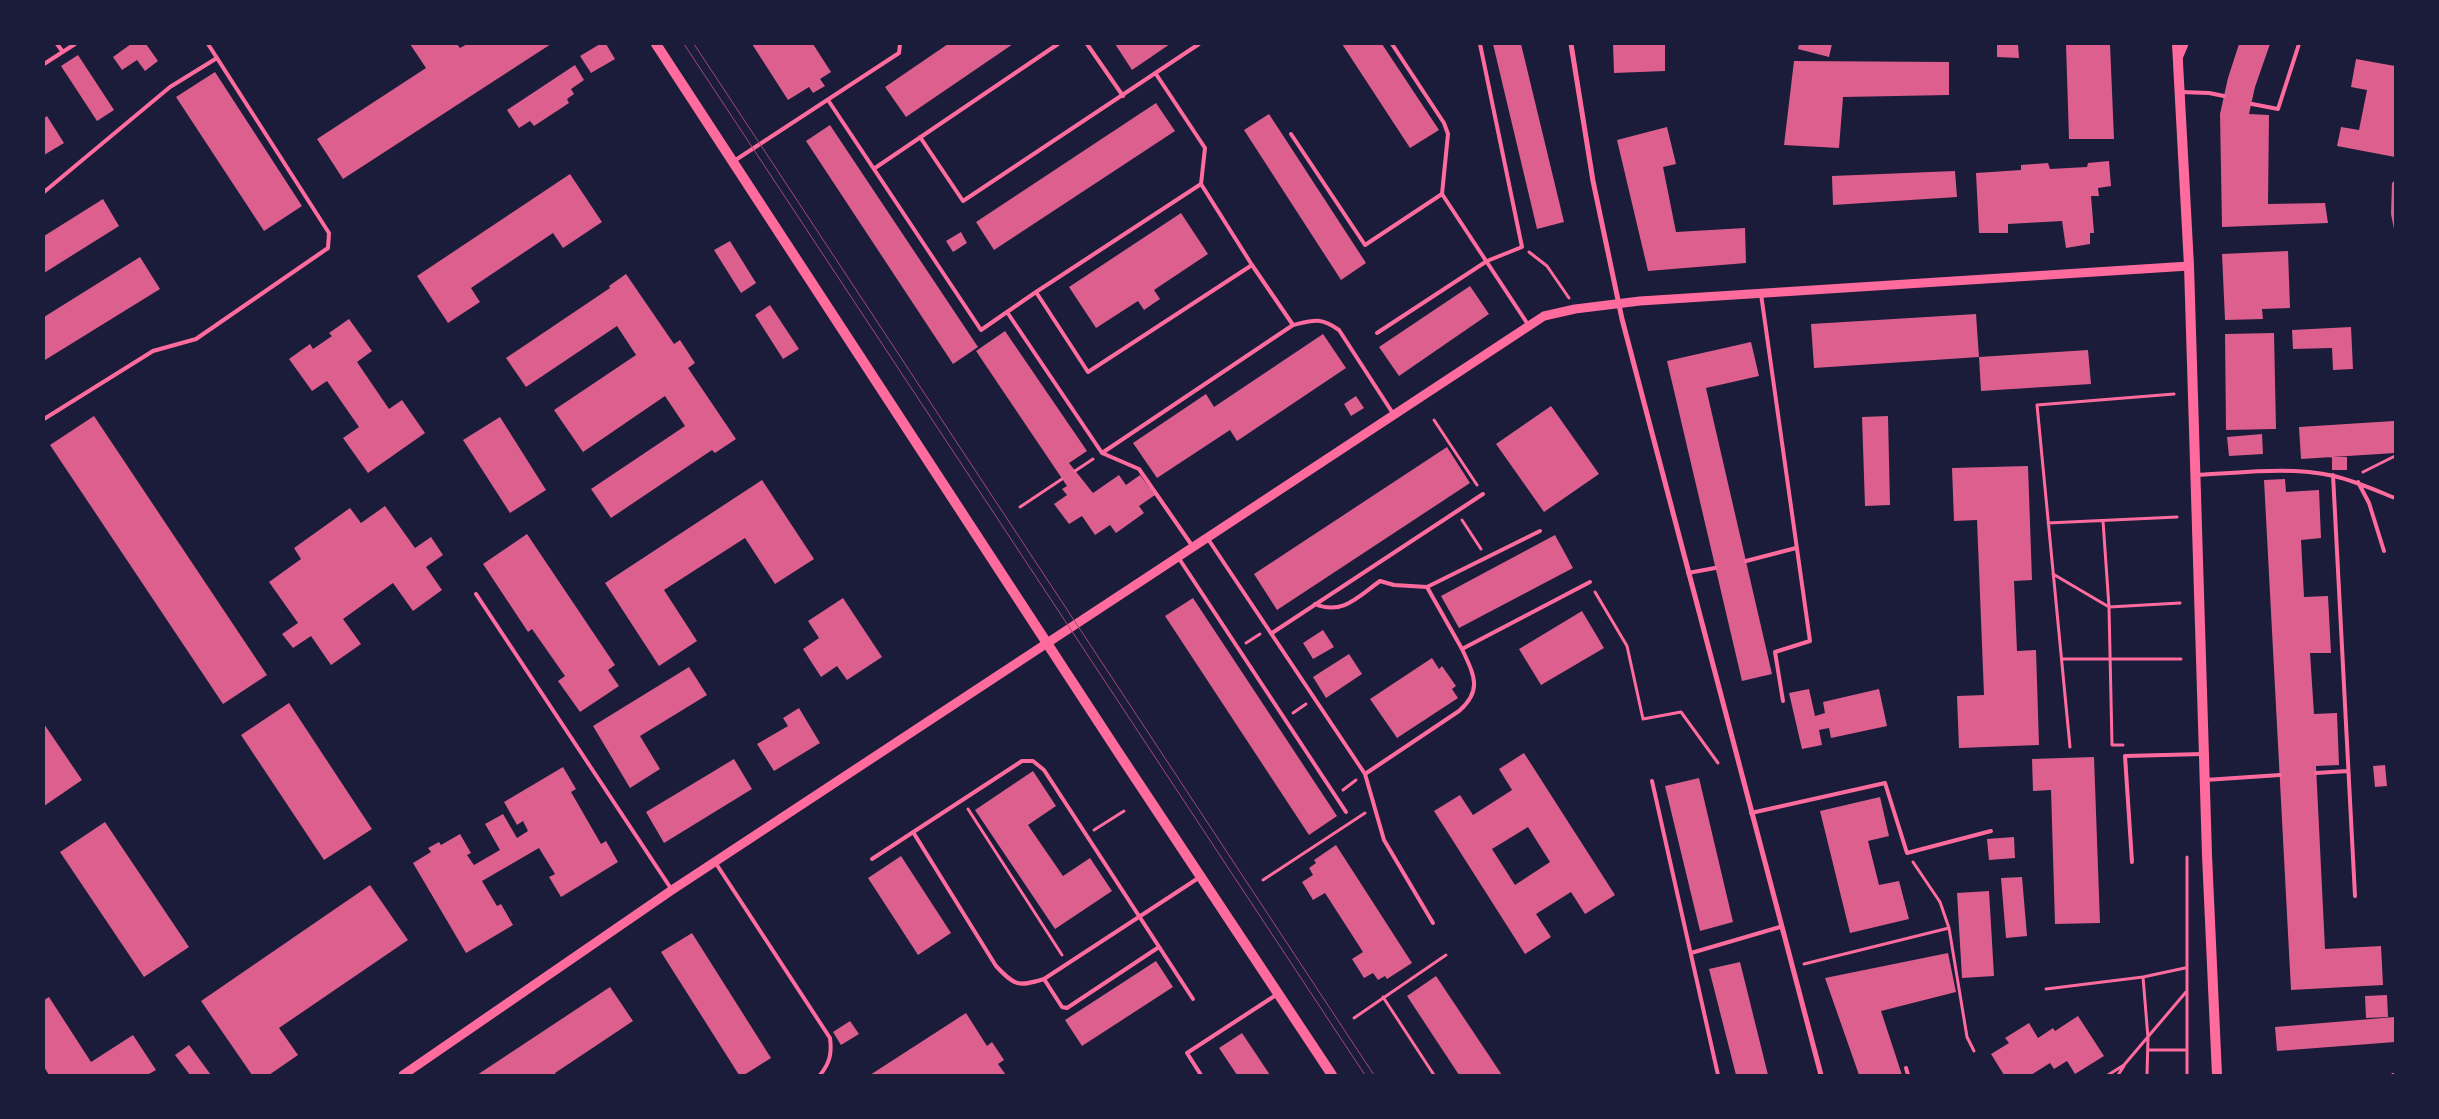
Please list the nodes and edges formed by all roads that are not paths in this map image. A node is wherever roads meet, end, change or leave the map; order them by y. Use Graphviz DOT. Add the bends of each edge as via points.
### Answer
graph roads {
  1 [pos="57,44"];
  2 [pos="75,44"];
  3 [pos="208,44"];
  4 [pos="656,44"];
  5 [pos="900,44"];
  6 [pos="1058,44"];
  7 [pos="1087,44"];
  8 [pos="1199,44"];
  9 [pos="1392,44"];
  10 [pos="1480,44"];
  11 [pos="1571,44"];
  12 [pos="2178,44"];
  13 [pos="2184,44"];
  14 [pos="2300,44"];
  15 [pos="63,52"];
  16 [pos="217,58"];
  17 [pos="2178,58"];
  18 [pos="44,64"];
  19 [pos="1156,74"];
  20 [pos="2179,92"];
  21 [pos="1123,96"];
  22 [pos="2224,96"];
  23 [pos="828,100"];
  24 [pos="2252,104"];
  25 [pos="1292,134"];
  26 [pos="920,137"];
  27 [pos="734,161"];
  28 [pos="875,168"];
  29 [pos="1201,184"];
  30 [pos="44,192"];
  31 [pos="1442,194"];
  32 [pos="1487,261"];
  33 [pos="1252,265"];
  34 [pos="2189,266"];
  35 [pos="1036,292"];
  36 [pos="1761,294"];
  37 [pos="1619,304"];
  38 [pos="1006,312"];
  39 [pos="1293,325"];
  40 [pos="1529,326"];
  41 [pos="1377,333"];
  42 [pos="1394,415"];
  43 [pos="44,419"];
  44 [pos="1102,453"];
  45 [pos="2196,475"];
  46 [pos="2332,476"];
  47 [pos="2358,482"];
  48 [pos="1483,494"];
  49 [pos="2395,498"];
  50 [pos="1540,531"];
  51 [pos="1208,538"];
  52 [pos="1193,548"];
  53 [pos="1796,548"];
  54 [pos="2384,552"];
  55 [pos="1178,557"];
  56 [pos="1746,561"];
  57 [pos="1715,568"];
  58 [pos="1688,573"];
  59 [pos="1590,582"];
  60 [pos="1427,587"];
  61 [pos="476,594"];
  62 [pos="1315,604"];
  63 [pos="1272,632"];
  64 [pos="1048,644"];
  65 [pos="1462,649"];
  66 [pos="1783,701"];
  67 [pos="2205,754"];
  68 [pos="2348,771"];
  69 [pos="2316,773"];
  70 [pos="1365,774"];
  71 [pos="2280,775"];
  72 [pos="2205,780"];
  73 [pos="1652,781"];
  74 [pos="1346,812"];
  75 [pos="1751,813"];
  76 [pos="1991,831"];
  77 [pos="914,832"];
  78 [pos="872,859"];
  79 [pos="715,862"];
  80 [pos="2132,862"];
  81 [pos="1201,876"];
  82 [pos="672,890"];
  83 [pos="2355,896"];
  84 [pos="1141,917"];
  85 [pos="1433,923"];
  86 [pos="1780,927"];
  87 [pos="1159,947"];
  88 [pos="1690,953"];
  89 [pos="1044,978"];
  90 [pos="1278,994"];
  91 [pos="1193,998"];
  92 [pos="1906,1068"];
  93 [pos="403,1075"];
  94 [pos="820,1075"];
  95 [pos="1201,1075"];
  96 [pos="1332,1075"];
  97 [pos="1718,1075"];
  98 [pos="1821,1075"];
  99 [pos="1908,1075"];
  100 [pos="2217,1075"];
  1 -- 15 [label="lane"];
  2 -- 15 [label="lane"];
  3 -- 16 [label="lane"];
  4 -- 27 [label="main road"];
  5 -- 23 [label="lane" via="899,53"];
  6 -- 26 [label="lane"];
  7 -- 21 [label="lane"];
  8 -- 19 [label="lane"];
  9 -- 31 [label="lane" via="1448,134"];
  10 -- 32 [label="lane" via="1522,247"];
  11 -- 37 [label="street"];
  12 -- 17 [label="main road"];
  13 -- 17 [label="street"];
  14 -- 24 [label="lane" via="2278,109"];
  15 -- 18 [label="lane"];
  16 -- 30 [label="lane" via="170,87"];
  16 -- 43 [label="lane" via="329,233 328,248 196,339 153,351"];
  17 -- 20 [label="main road"];
  19 -- 21 [label="lane"];
  19 -- 29 [label="lane" via="1205,148"];
  20 -- 22 [label="lane"];
  20 -- 34 [label="main road"];
  21 -- 26 [label="lane" via="963,201"];
  23 -- 27 [label="lane"];
  23 -- 28 [label="lane"];
  25 -- 31 [label="lane" via="1365,245"];
  26 -- 28 [label="lane"];
  27 -- 64 [label="main road"];
  28 -- 38 [label="lane" via="981,330"];
  29 -- 33 [label="lane"];
  29 -- 35 [label="lane"];
  31 -- 32 [label="lane"];
  32 -- 40 [label="lane"];
  32 -- 41 [label="lane"];
  33 -- 35 [label="lane" via="1088,372"];
  33 -- 39 [label="lane"];
  34 -- 36 [label="street"];
  34 -- 45 [label="main road"];
  35 -- 38 [label="lane"];
  36 -- 37 [label="street"];
  36 -- 53 [label="lane"];
  37 -- 40 [label="street" via="1544,316"];
  37 -- 58 [label="street"];
  38 -- 44 [label="lane"];
  39 -- 42 [label="lane" via="1317,319 1339,330"];
  39 -- 44 [label="lane"];
  40 -- 42 [label="street"];
  42 -- 51 [label="street"];
  44 -- 52 [label="lane" via="1139,469"];
  45 -- 46 [label="lane" via="2302,471"];
  45 -- 67 [label="main road"];
  46 -- 47 [label="lane"];
  46 -- 68 [label="lane"];
  47 -- 49 [label="lane"];
  47 -- 54 [label="lane" via="2369,503"];
  48 -- 62 [label="lane"];
  50 -- 60 [label="lane"];
  51 -- 52 [label="street"];
  51 -- 63 [label="lane"];
  52 -- 55 [label="street"];
  53 -- 56 [label="lane"];
  53 -- 66 [label="lane" via="1810,641 1775,652"];
  55 -- 64 [label="street"];
  55 -- 74 [label="lane"];
  57 -- 58 [label="lane"];
  58 -- 75 [label="street"];
  59 -- 65 [label="lane"];
  60 -- 62 [label="lane" via="1380,581 1343,607 1325,608"];
  60 -- 65 [label="lane"];
  61 -- 82 [label="lane"];
  62 -- 63 [label="lane"];
  63 -- 70 [label="lane"];
  64 -- 79 [label="street"];
  64 -- 81 [label="main road"];
  65 -- 70 [label="lane" via="1475,678 1471,701"];
  67 -- 72 [label="main road"];
  67 -- 80 [label="lane" via="2125,756"];
  68 -- 69 [label="lane"];
  68 -- 83 [label="lane"];
  70 -- 85 [label="lane" via="1384,840"];
  71 -- 72 [label="lane"];
  72 -- 100 [label="main road"];
  73 -- 88 [label="lane"];
  75 -- 76 [label="lane" via="1885,783 1907,853"];
  75 -- 86 [label="street"];
  77 -- 78 [label="lane"];
  77 -- 84 [label="lane" via="1022,761 1033,761 1044,770"];
  77 -- 89 [label="lane" via="996,966 1009,980 1024,985"];
  79 -- 82 [label="street"];
  79 -- 94 [label="lane" via="830,1038 832,1051"];
  81 -- 84 [label="lane"];
  81 -- 90 [label="main road"];
  82 -- 93 [label="street"];
  84 -- 87 [label="lane"];
  84 -- 89 [label="lane"];
  86 -- 88 [label="lane"];
  86 -- 98 [label="street"];
  87 -- 89 [label="lane" via="1067,1008 1062,1006"];
  87 -- 91 [label="lane"];
  88 -- 97 [label="lane"];
  90 -- 95 [label="lane" via="1187,1053"];
  90 -- 96 [label="main road"];
  92 -- 99 [label="lane"];
}
